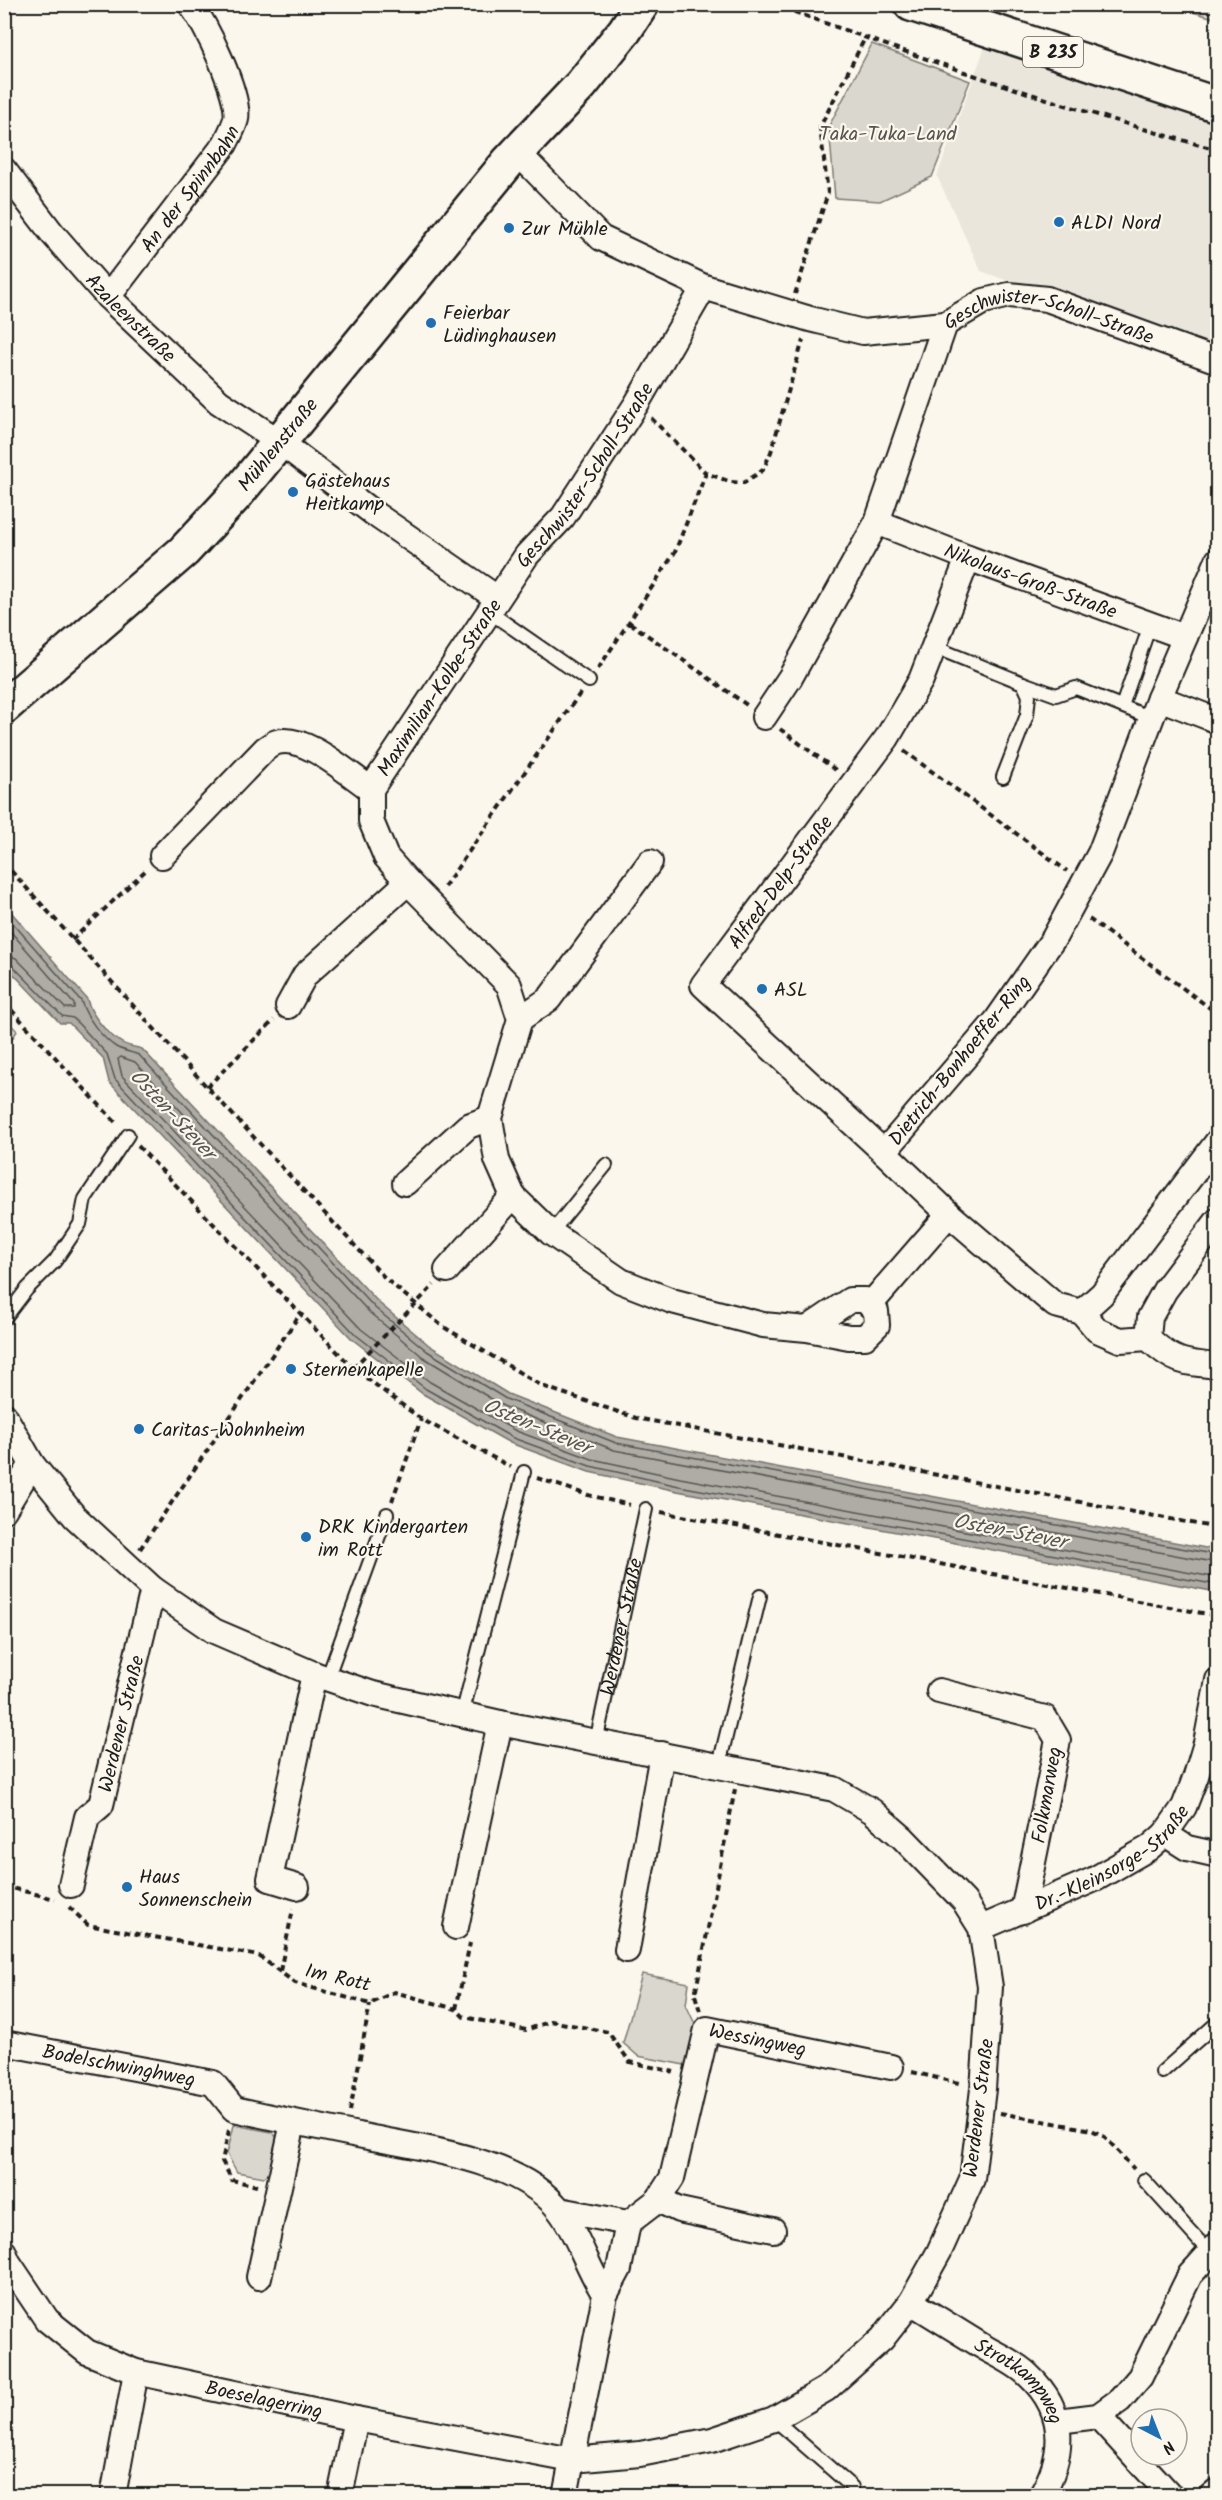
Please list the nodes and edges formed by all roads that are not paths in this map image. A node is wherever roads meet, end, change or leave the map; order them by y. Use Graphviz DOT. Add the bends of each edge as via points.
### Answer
graph roads {
  1 [pos="642,4"];
  2 [pos="912,4"];
  3 [pos="200,8"];
  4 [pos="1218,105"];
  5 [pos="517,152"];
  6 [pos="4,170"];
  7 [pos="704,287"];
  8 [pos="108,297"];
  9 [pos="945,324"];
  10 [pos="1218,361"];
  11 [pos="280,442"];
  12 [pos="877,522"];
  13 [pos="968,558"];
  14 [pos="1218,560"];
  15 [pos="493,605"];
  16 [pos="1150,625"];
  17 [pos="1185,637"];
  18 [pos="934,647"];
  19 [pos="589,681"];
  20 [pos="1023,683"];
  21 [pos="4,706"];
  22 [pos="1122,706"];
  23 [pos="1155,708"];
  24 [pos="764,717"];
  25 [pos="1218,721"];
  26 [pos="1003,777"];
  27 [pos="371,789"];
  28 [pos="162,856"];
  29 [pos="650,862"];
  30 [pos="408,882"];
  31 [pos="288,1006"];
  32 [pos="520,1019"];
  33 [pos="490,1118"];
  34 [pos="128,1136"];
  35 [pos="1218,1141"];
  36 [pos="884,1152"];
  37 [pos="606,1165"];
  38 [pos="405,1184"];
  39 [pos="513,1196"];
  40 [pos="949,1214"];
  41 [pos="1218,1220"];
  42 [pos="551,1233"];
  43 [pos="447,1270"];
  44 [pos="870,1305"];
  45 [pos="1082,1312"];
  46 [pos="4,1319"];
  47 [pos="807,1329"];
  48 [pos="1148,1338"];
  49 [pos="1218,1366"];
  50 [pos="4,1415"];
  51 [pos="32,1464"];
  52 [pos="524,1472"];
  53 [pos="646,1509"];
  54 [pos="4,1510"];
  55 [pos="387,1514"];
  56 [pos="153,1589"];
  57 [pos="760,1596"];
  58 [pos="321,1677"];
  59 [pos="1218,1680"];
  60 [pos="939,1691"];
  61 [pos="462,1715"];
  62 [pos="500,1723"];
  63 [pos="596,1742"];
  64 [pos="662,1754"];
  65 [pos="729,1767"];
  66 [pos="1165,1834"];
  67 [pos="1218,1855"];
  68 [pos="71,1885"];
  69 [pos="297,1887"];
  70 [pos="1023,1911"];
  71 [pos="456,1927"];
  72 [pos="981,1928"];
  73 [pos="627,1950"];
  74 [pos="1218,2022"];
  75 [pos="4,2043"];
  76 [pos="891,2067"];
  77 [pos="1162,2072"];
  78 [pos="293,2122"];
  79 [pos="1144,2180"];
  80 [pos="658,2200"];
  81 [pos="560,2210"];
  82 [pos="628,2223"];
  83 [pos="772,2230"];
  84 [pos="1213,2248"];
  85 [pos="6,2260"];
  86 [pos="259,2277"];
  87 [pos="605,2295"];
  88 [pos="911,2302"];
  89 [pos="136,2372"];
  90 [pos="1098,2416"];
  91 [pos="356,2419"];
  92 [pos="774,2419"];
  93 [pos="1058,2421"];
  94 [pos="572,2460"];
  95 [pos="852,2487"];
  96 [pos="1218,2490"];
  97 [pos="113,2496"];
  98 [pos="340,2496"];
  99 [pos="565,2496"];
  100 [pos="1041,2496"];
  101 [pos="1171,2496"];
  102 [pos="1211,2496"];
  1 -- 5 [label="street, Mühlenstraße" via="581,85"];
  2 -- 4 [label="street, B 235"];
  3 -- 8 [label="street, An der Spinnbahn" via="232,87 237,117 225,144"];
  5 -- 7 [label="street, Geschwister-Scholl-Straße" via="601,238"];
  5 -- 11 [label="street, Mühlenstraße"];
  6 -- 8 [label="street, Azaleenstraße"];
  7 -- 9 [label="street, Geschwister-Scholl-Straße" via="863,332"];
  7 -- 15 [label="street, Geschwister-Scholl-Straße" via="637,403 563,517 527,555"];
  8 -- 11 [label="street, Azaleenstraße" via="219,402"];
  9 -- 10 [label="street, Geschwister-Scholl-Straße" via="984,302 1009,295 1047,299"];
  9 -- 12 [label="street"];
  11 -- 15 [label="street, Maximilian-Kolbe-Straße"];
  11 -- 21 [label="street, Mühlenstraße" via="184,551"];
  12 -- 13 [label="street, Nikolaus-Groß-Straße"];
  12 -- 24 [label="street"];
  13 -- 16 [label="street, Nikolaus-Groß-Straße"];
  13 -- 18 [label="street, Alfred-Delp-Straße"];
  14 -- 17 [label="street, Dietrich-Bonhoeffer-Ring"];
  15 -- 19 [label="lane"];
  15 -- 27 [label="street, Maximilian-Kolbe-Straße"];
  16 -- 17 [label="street, Nikolaus-Groß-Straße"];
  16 -- 22 [label="lane"];
  17 -- 23 [label="street, Dietrich-Bonhoeffer-Ring"];
  18 -- 20 [label="lane"];
  18 -- 36 [label="street, Alfred-Delp-Straße" via="921,680 887,738 703,985"];
  20 -- 22 [label="lane" via="1056,695 1076,688"];
  20 -- 26 [label="lane" via="1029,696 1027,714"];
  22 -- 23 [label="lane"];
  23 -- 25 [label="street"];
  23 -- 36 [label="street, Dietrich-Bonhoeffer-Ring" via="1100,853 1054,939 996,1021"];
  27 -- 28 [label="street, Maximilian-Kolbe-Straße" via="305,744 276,742"];
  27 -- 30 [label="street, Maximilian-Kolbe-Straße" via="372,821 386,856"];
  29 -- 32 [label="street" via="549,999"];
  30 -- 31 [label="street" via="305,975"];
  30 -- 32 [label="street, Maximilian-Kolbe-Straße" via="509,985"];
  32 -- 33 [label="street"];
  33 -- 38 [label="street" via="468,1126"];
  33 -- 39 [label="street" via="496,1160"];
  34 -- 46 [label="lane" via="85,1199 80,1224 55,1261"];
  35 -- 45 [label="street" via="1101,1294"];
  36 -- 40 [label="street, Dietrich-Bonhoeffer-Ring"];
  37 -- 42 [label="lane"];
  39 -- 42 [label="street"];
  39 -- 43 [label="street"];
  40 -- 44 [label="street"];
  40 -- 45 [label="street, Dietrich-Bonhoeffer-Ring" via="1055,1305"];
  41 -- 48 [label="street" via="1165,1290 1150,1317"];
  42 -- 47 [label="street" via="621,1281 672,1301 763,1325"];
  44 -- 47 [label="street" via="865,1300 850,1300"];
  44 -- 47 [label="street" via="876,1311 877,1325 865,1337"];
  45 -- 48 [label="street, Dietrich-Bonhoeffer-Ring" via="1097,1330 1120,1340"];
  48 -- 49 [label="street" via="1166,1356"];
  50 -- 51 [label="street, Werdener Straße"];
  51 -- 54 [label="street"];
  51 -- 56 [label="street, Werdener Straße" via="75,1517"];
  52 -- 61 [label="lane"];
  53 -- 63 [label="lane, Werdener Straße"];
  55 -- 58 [label="lane"];
  56 -- 58 [label="street, Werdener Straße" via="214,1631"];
  56 -- 68 [label="street, Werdener Straße" via="102,1805 87,1817"];
  57 -- 65 [label="lane"];
  58 -- 61 [label="street, Werdener Straße"];
  58 -- 69 [label="street" via="270,1879"];
  59 -- 66 [label="street, Dr.-Kleinsorge-Straße" via="1196,1776 1184,1807"];
  60 -- 70 [label="street, Folkmarweg" via="1045,1718 1058,1740"];
  61 -- 62 [label="street, Werdener Straße"];
  62 -- 63 [label="street, Werdener Straße"];
  62 -- 71 [label="street"];
  63 -- 64 [label="street, Werdener Straße"];
  64 -- 65 [label="street, Werdener Straße"];
  64 -- 73 [label="street"];
  65 -- 72 [label="street, Werdener Straße" via="834,1790 872,1811 964,1901"];
  66 -- 67 [label="street" via="1187,1848"];
  66 -- 70 [label="street, Dr.-Kleinsorge-Straße" via="1149,1848 1095,1879"];
  70 -- 72 [label="street, Dr.-Kleinsorge-Straße"];
  72 -- 88 [label="street, Werdener Straße" via="990,1987 972,2179"];
  74 -- 77 [label="lane"];
  75 -- 78 [label="street, Bodelschwinghweg" via="213,2083 234,2109"];
  76 -- 80 [label="street, Wessingweg" via="706,2029 672,2178"];
  78 -- 81 [label="street" via="459,2156 514,2175"];
  78 -- 86 [label="street"];
  79 -- 84 [label="lane"];
  80 -- 82 [label="street, Wessingweg"];
  80 -- 83 [label="street" via="679,2210"];
  81 -- 82 [label="street"];
  81 -- 87 [label="street" via="591,2275"];
  82 -- 87 [label="street" via="619,2269"];
  84 -- 90 [label="street" via="1190,2275 1140,2377 1120,2400"];
  85 -- 89 [label="street, Boeselagerring" via="47,2320 87,2352"];
  87 -- 94 [label="street"];
  88 -- 92 [label="street, Werdener Straße" via="882,2338 826,2389"];
  88 -- 93 [label="street, Strotkampweg" via="1028,2374 1043,2391"];
  89 -- 91 [label="street, Boeselagerring"];
  89 -- 97 [label="street"];
  90 -- 93 [label="street"];
  90 -- 101 [label="street"];
  91 -- 94 [label="street, Boeselagerring"];
  91 -- 98 [label="street"];
  92 -- 94 [label="street, Werdener Straße" via="712,2440 640,2454"];
  92 -- 95 [label="lane"];
  93 -- 100 [label="street, Strotkampweg" via="1059,2451"];
  94 -- 99 [label="street"];
  96 -- 102 [label="street"];
}
